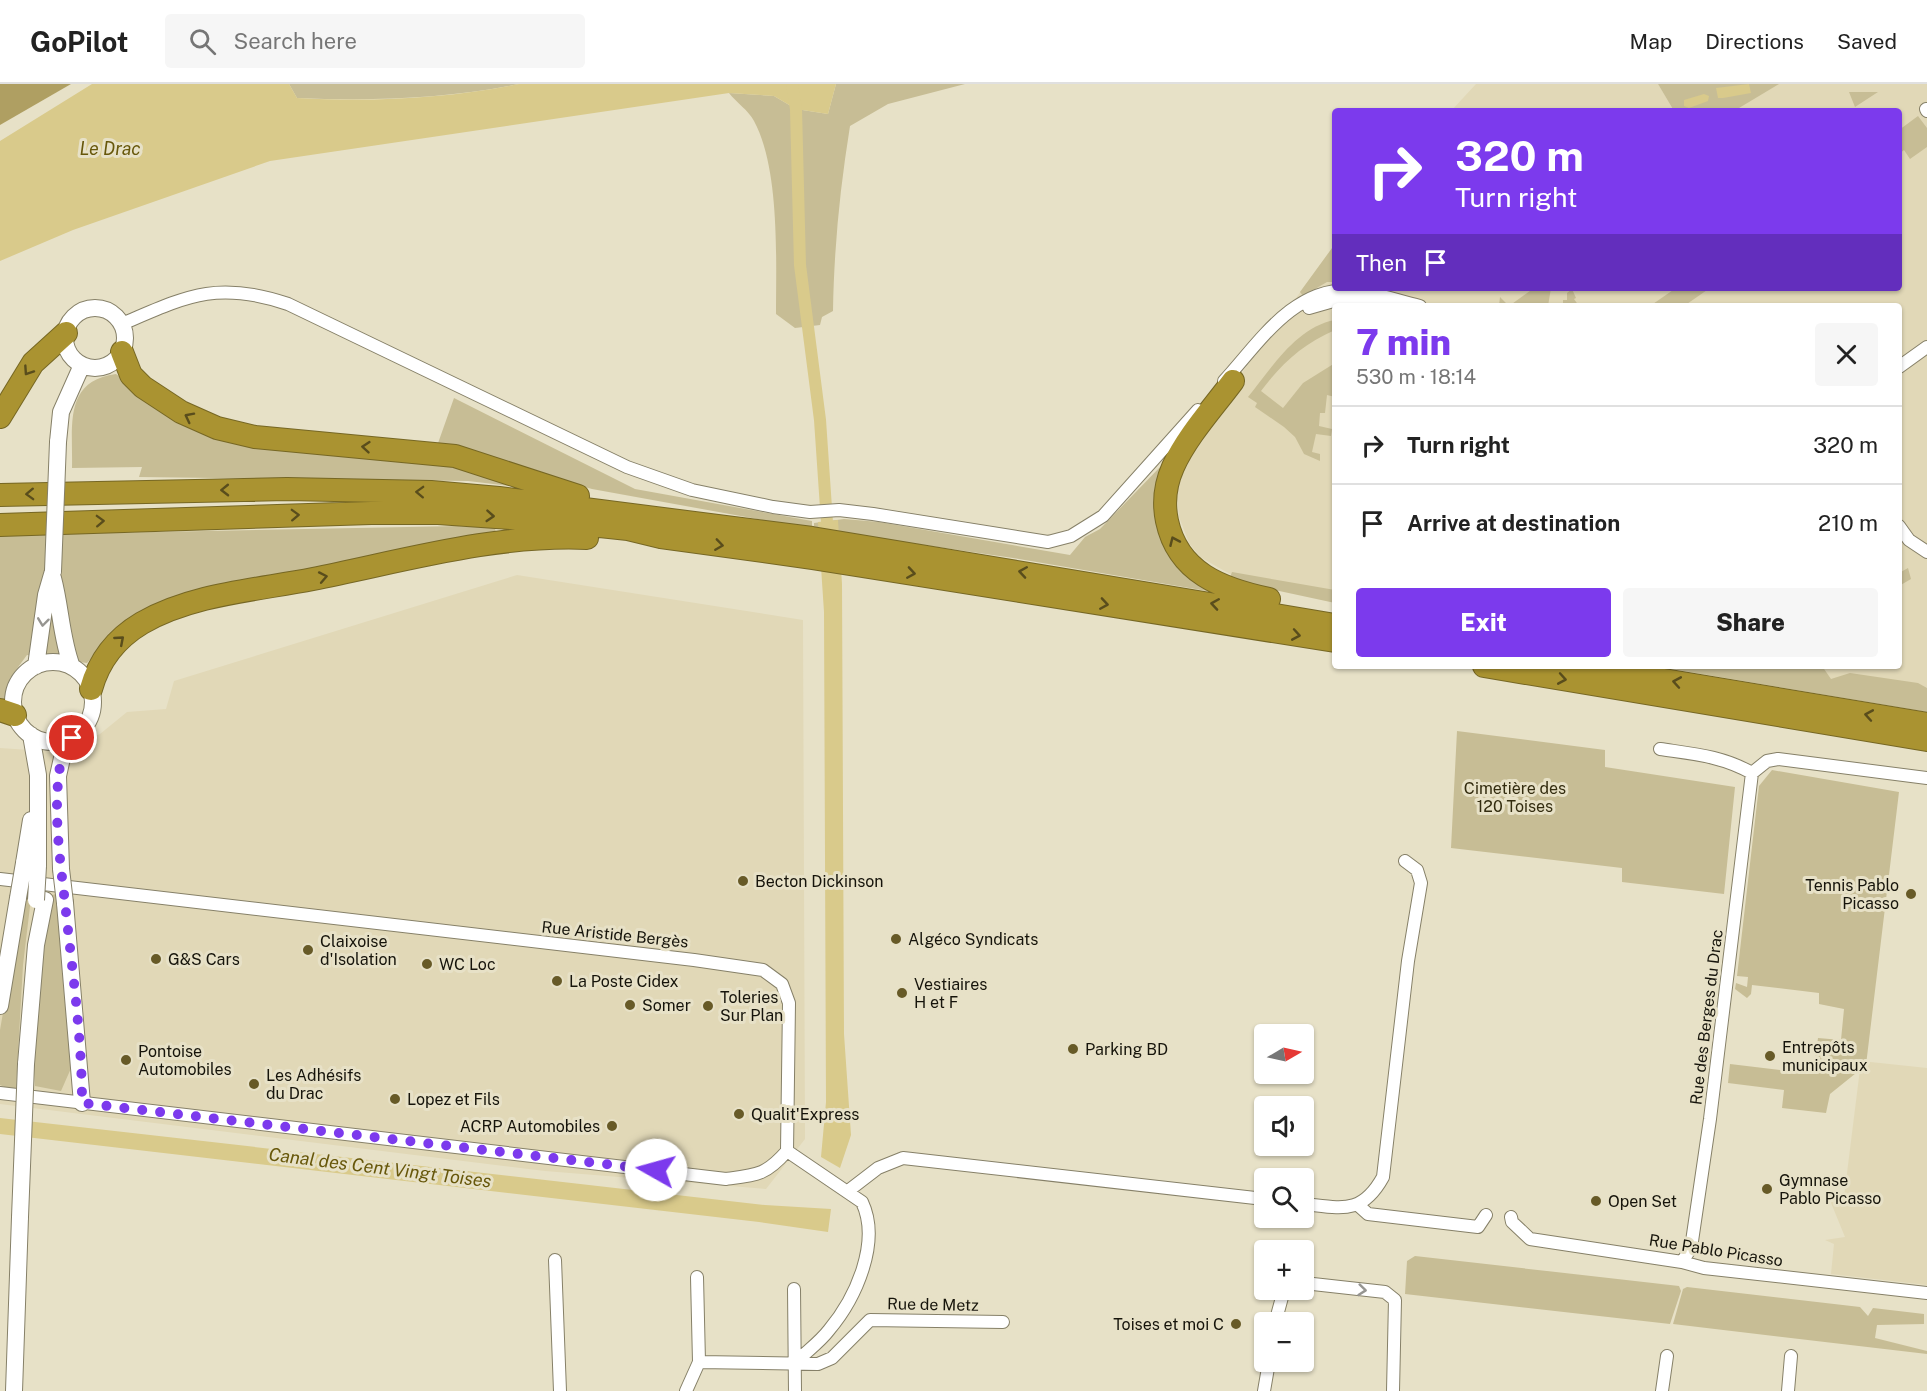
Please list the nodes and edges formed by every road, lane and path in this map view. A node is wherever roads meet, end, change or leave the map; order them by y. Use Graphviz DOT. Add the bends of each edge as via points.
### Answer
graph roads {
  1 [pos="1337,291"];
  2 [pos="1358,291"];
  3 [pos="1366,303"];
  4 [pos="1408,303"];
  5 [pos="122,324"];
  6 [pos="66,333"];
  7 [pos="1927,347"];
  8 [pos="122,352"];
  9 [pos="82,365"];
  10 [pos="1902,365"];
  11 [pos="1233,381"];
  12 [pos="0,417"];
  13 [pos="1150,466"];
  14 [pos="0,495"];
  15 [pos="624,512"];
  16 [pos="0,525"];
  17 [pos="1902,530"];
  18 [pos="662,537"];
  19 [pos="813,548"];
  20 [pos="1927,552"];
  21 [pos="853,554"];
  22 [pos="53,574"];
  23 [pos="1332,611"];
  24 [pos="1332,625"];
  25 [pos="1332,640"];
  26 [pos="36,666"];
  27 [pos="72,667"];
  28 [pos="1502,669"];
  29 [pos="1598,669"];
  30 [pos="91,689"];
  31 [pos="8,712"];
  32 [pos="1927,724"];
  33 [pos="31,735"];
  34 [pos="66,740"];
  35 [pos="1927,740"];
  36 [pos="1660,749"];
  37 [pos="1752,773"];
  38 [pos="1927,778"];
  39 [pos="1405,861"];
  40 [pos="43,866"];
  41 [pos="0,879"];
  42 [pos="0,1006"];
  43 [pos="0,1093"];
  44 [pos="82,1103"];
  45 [pos="787,1151"];
  46 [pos="848,1191"];
  47 [pos="1254,1198"];
  48 [pos="1314,1205"];
  49 [pos="1358,1205"];
  50 [pos="1486,1215"];
  51 [pos="1511,1217"];
  52 [pos="555,1260"];
  53 [pos="1682,1262"];
  54 [pos="697,1277"];
  55 [pos="1314,1284"];
  56 [pos="794,1289"];
  57 [pos="1927,1293"];
  58 [pos="1003,1322"];
  59 [pos="1667,1356"];
  60 [pos="1791,1356"];
  61 [pos="699,1362"];
  62 [pos="796,1362"];
  63 [pos="1267,1372"];
  64 [pos="14,1391"];
  65 [pos="560,1391"];
  66 [pos="686,1391"];
  67 [pos="795,1391"];
  68 [pos="1264,1391"];
  69 [pos="1393,1391"];
  70 [pos="1662,1391"];
  71 [pos="1788,1391"];
  1 -- 13 [label="street" via="1295,305"];
  2 -- 4 [label="street"];
  3 -- 11 [label="street" via="1337,300 1302,310 1291,317"];
  5 -- 6 [label="main road" via="109,311 91,308 74,316"];
  5 -- 8 [label="main road"];
  5 -- 13 [label="street" via="201,293 233,291 269,298 653,477 728,498 810,512 839,510 1048,542 1093,524"];
  6 -- 9 [label="main road" via="69,351"];
  6 -- 12 [label="highway, one-way" via="33,363"];
  7 -- 10 [label="street"];
  8 -- 9 [label="main road" via="105,366"];
  15 -- 8 [label="highway, one-way" via="606,500 545,486 454,456 265,438 217,428 181,412 143,387 131,375"];
  9 -- 22 [label="main road, bridge" via="60,412"];
  11 -- 13 [label="street"];
  23 -- 11 [label="highway, one-way" via="1224,587 1200,574 1175,545 1165,507 1169,475 1183,448"];
  15 -- 14 [label="highway, one-way" via="381,490"];
  15 -- 19 [label="highway"];
  16 -- 18 [label="highway, one-way" via="438,513 628,529"];
  17 -- 20 [label="street"];
  18 -- 19 [label="highway, one-way"];
  30 -- 18 [label="highway, one-way" via="103,658 118,642 141,624 192,604 513,541 566,537 628,541"];
  19 -- 21 [label="highway"];
  24 -- 21 [label="highway, one-way"];
  21 -- 25 [label="highway, one-way"];
  22 -- 26 [label="main road, one-way" via="46,595"];
  22 -- 27 [label="main road" via="62,637"];
  26 -- 27 [label="main road" via="54,662"];
  26 -- 31 [label="main road" via="16,687"];
  27 -- 30 [label="main road"];
  28 -- 35 [label="highway, one-way"];
  32 -- 29 [label="highway, one-way"];
  30 -- 34 [label="main road" via="90,717 83,729"];
  31 -- 33 [label="main road"];
  33 -- 34 [label="main road" via="48,742"];
  33 -- 40 [label="main road" via="38,775"];
  34 -- 40 [label="main road"];
  36 -- 37 [label="street" via="1716,756"];
  37 -- 38 [label="street" via="1767,761 1778,759"];
  37 -- 53 [label="street, Rue des Berges du Drac" via="1710,1119 1691,1248"];
  39 -- 49 [label="street" via="1417,870 1421,883 1408,961 1388,1155 1383,1177 1373,1195"];
  40 -- 42 [label="main road, bridge" via="18,898"];
  40 -- 44 [label="main road, bridge" via="65,903"];
  40 -- 64 [label="main road, bridge" via="26,1064"];
  41 -- 45 [label="street, Rue Aristide Bergès" via="763,970 782,984 789,1003"];
  43 -- 44 [label="street"];
  44 -- 45 [label="street" via="726,1179 772,1169"];
  45 -- 46 [label="street"];
  46 -- 47 [label="street" via="884,1165 903,1158"];
  46 -- 62 [label="street" via="862,1202 867,1212 862,1270 829,1330"];
  48 -- 49 [label="street"];
  49 -- 50 [label="street" via="1368,1214 1478,1227"];
  51 -- 53 [label="street, Rue Pablo Picasso" via="1530,1239"];
  52 -- 65 [label="street"];
  53 -- 57 [label="street, Rue Pablo Picasso" via="1726,1271"];
  54 -- 61 [label="street"];
  55 -- 69 [label="street, one-way" via="1385,1292 1395,1300"];
  56 -- 62 [label="street"];
  58 -- 62 [label="street, Rue de Metz" via="870,1320 832,1358 818,1364"];
  59 -- 70 [label="street"];
  60 -- 71 [label="street"];
  61 -- 62 [label="street, Rue de Metz"];
  61 -- 66 [label="street"];
  62 -- 67 [label="street"];
  63 -- 68 [label="street"];
}
